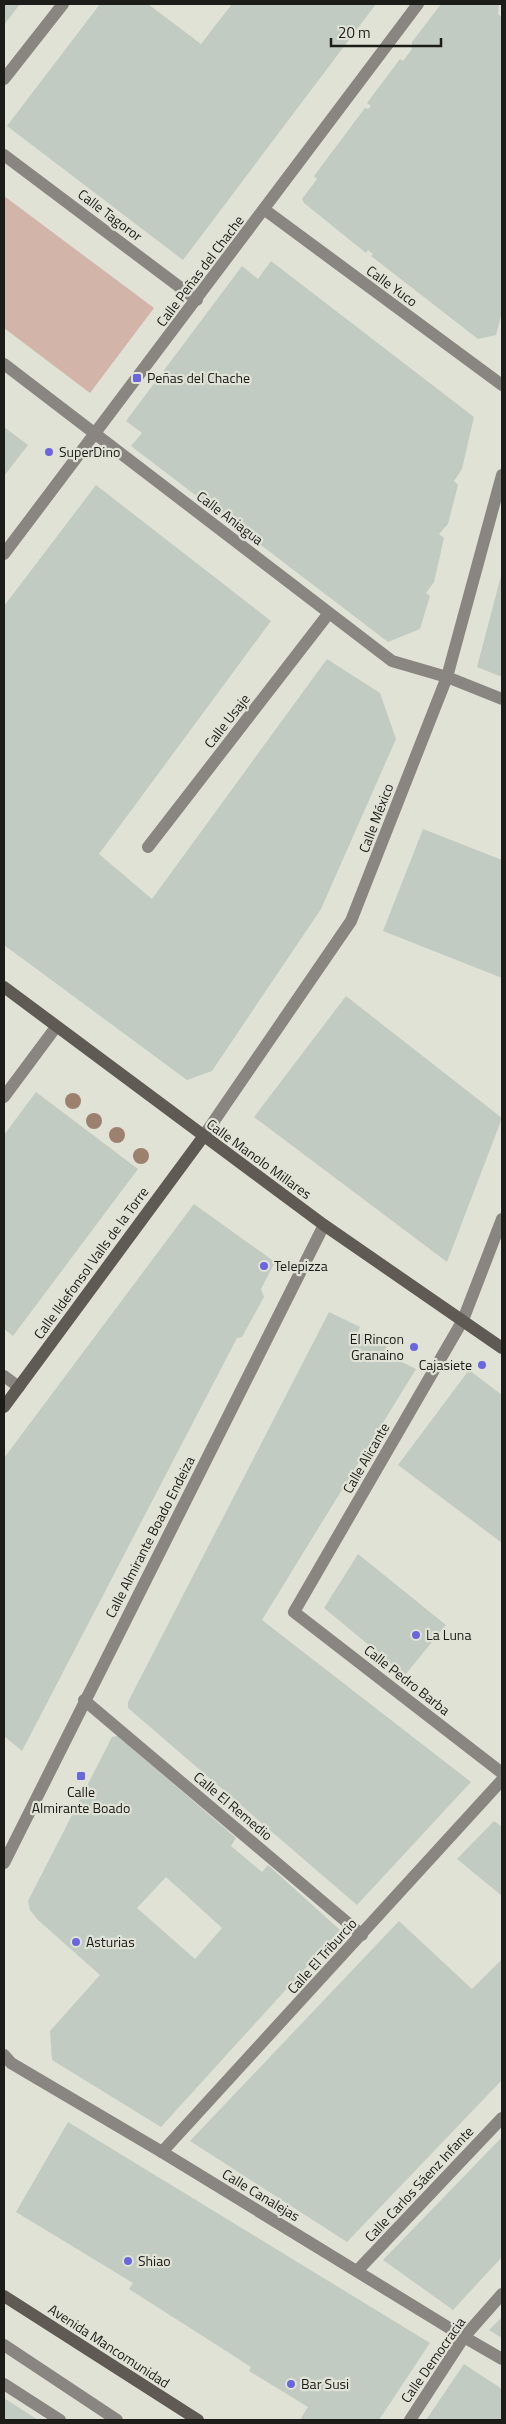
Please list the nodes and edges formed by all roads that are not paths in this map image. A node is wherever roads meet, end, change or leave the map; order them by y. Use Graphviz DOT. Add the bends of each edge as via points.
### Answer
graph roads {
  1 [pos="63,4"];
  2 [pos="418,4"];
  3 [pos="4,79"];
  4 [pos="4,155"];
  5 [pos="265,210"];
  6 [pos="196,300"];
  7 [pos="4,364"];
  8 [pos="502,385"];
  9 [pos="95,434"];
  10 [pos="502,475"];
  11 [pos="4,554"];
  12 [pos="330,613"];
  13 [pos="448,677"];
  14 [pos="502,699"];
  15 [pos="148,847"];
  16 [pos="4,987"];
  17 [pos="56,1027"];
  18 [pos="4,1097"];
  19 [pos="202,1137"];
  20 [pos="502,1219"];
  21 [pos="324,1225"];
  22 [pos="463,1320"];
  23 [pos="502,1348"];
  24 [pos="4,1376"];
  25 [pos="19,1387"];
  26 [pos="4,1407"];
  27 [pos="294,1612"];
  28 [pos="84,1700"];
  29 [pos="502,1772"];
  30 [pos="502,1780"];
  31 [pos="4,1863"];
  32 [pos="362,1935"];
  33 [pos="4,2055"];
  34 [pos="502,2118"];
  35 [pos="162,2152"];
  36 [pos="357,2271"];
  37 [pos="502,2294"];
  38 [pos="4,2296"];
  39 [pos="464,2337"];
  40 [pos="4,2345"];
  41 [pos="502,2359"];
  42 [pos="4,2384"];
  43 [pos="60,2420"];
  44 [pos="117,2420"];
  45 [pos="198,2420"];
  46 [pos="410,2420"];
  1 -- 3 [label="street"];
  2 -- 5 [label="street, Calle Peñas del Chache"];
  4 -- 6 [label="street, Calle Tagoror"];
  5 -- 6 [label="street, Calle Peñas del Chache"];
  5 -- 8 [label="street, Calle Yuco"];
  6 -- 9 [label="street, Calle Peñas del Chache"];
  7 -- 9 [label="street, Calle Aniagua"];
  9 -- 11 [label="street, Calle Peñas del Chache"];
  9 -- 12 [label="street, Calle Aniagua"];
  10 -- 13 [label="street, Calle México"];
  12 -- 13 [label="street, Calle Aniagua" via="392,661"];
  12 -- 15 [label="street, Calle Usaje"];
  13 -- 14 [label="street, Calle Aniagua"];
  13 -- 19 [label="street, Calle México" via="351,921"];
  16 -- 17 [label="main road, Calle Manolo Millares"];
  17 -- 18 [label="street"];
  17 -- 19 [label="main road, Calle Manolo Millares"];
  19 -- 21 [label="main road, Calle Manolo Millares"];
  19 -- 25 [label="main road, Calle Ildefonsol Valls de la Torre"];
  20 -- 22 [label="street, Calle Alicante"];
  21 -- 22 [label="main road, Calle Manolo Millares"];
  21 -- 28 [label="street, Calle Almirante Boado Endeiza"];
  22 -- 23 [label="main road, Calle Manolo Millares"];
  22 -- 27 [label="street, Calle Alicante"];
  24 -- 25 [label="street"];
  25 -- 26 [label="main road, Calle Ildefonsol Valls de la Torre"];
  27 -- 29 [label="street, Calle Pedro Barba"];
  28 -- 31 [label="street, Calle Almirante Boado Endeiza"];
  28 -- 32 [label="street, Calle El Remedio"];
  30 -- 32 [label="street, Calle El Triburcio"];
  32 -- 35 [label="street, Calle El Triburcio"];
  33 -- 35 [label="street, Calle Canalejas" via="11,2063"];
  34 -- 36 [label="street, Calle Carlos Sáenz Infante"];
  35 -- 36 [label="street, Calle Canalejas"];
  36 -- 39 [label="street, Calle Canalejas"];
  37 -- 39 [label="street, Calle Democracia"];
  38 -- 45 [label="main road, Avenida Mancomunidad"];
  39 -- 41 [label="street, Calle Canalejas"];
  39 -- 46 [label="street, Calle Democracia"];
  40 -- 44 [label="street"];
  42 -- 43 [label="street"];
}
